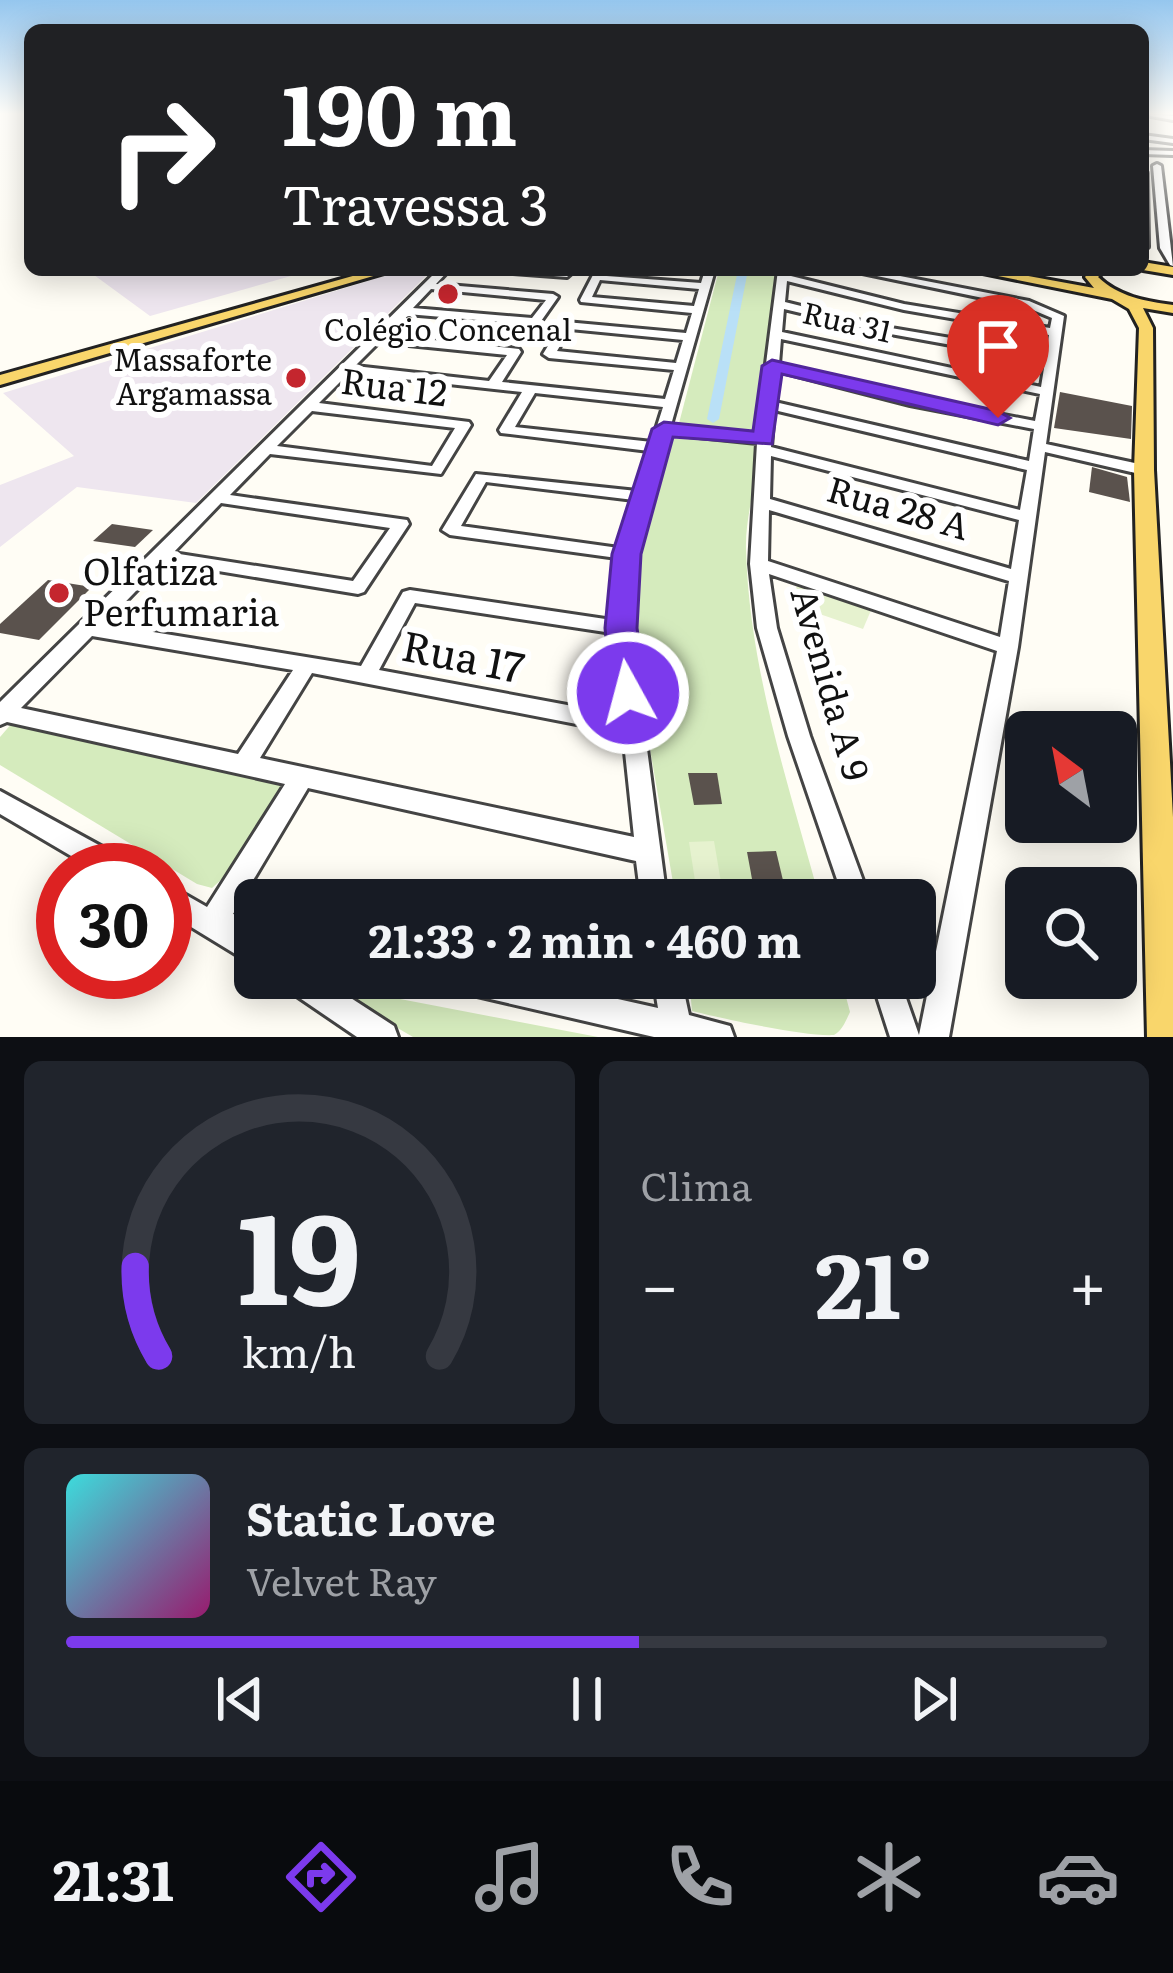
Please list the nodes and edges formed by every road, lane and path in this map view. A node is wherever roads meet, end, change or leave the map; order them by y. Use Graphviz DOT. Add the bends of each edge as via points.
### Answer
graph roads {
  1 [pos="1156,166"];
  2 [pos="1149,167"];
  3 [pos="1173,168"];
  4 [pos="1173,267"];
  5 [pos="319,276"];
  6 [pos="367,276"];
  7 [pos="438,276"];
  8 [pos="591,276"];
  9 [pos="782,276"];
  10 [pos="793,276"];
  11 [pos="906,276"];
  12 [pos="1007,276"];
  13 [pos="1092,276"];
  14 [pos="597,277"];
  15 [pos="708,278"];
  16 [pos="428,286"];
  17 [pos="1115,296"];
  18 [pos="779,304"];
  19 [pos="1173,308"];
  20 [pos="404,310"];
  21 [pos="699,310"];
  22 [pos="1054,332"];
  23 [pos="776,334"];
  24 [pos="376,338"];
  25 [pos="691,338"];
  26 [pos="1051,359"];
  27 [pos="772,366"];
  28 [pos="0,367"];
  29 [pos="682,367"];
  30 [pos="345,369"];
  31 [pos="0,380"];
  32 [pos="494,386"];
  33 [pos="530,389"];
  34 [pos="1048,392"];
  35 [pos="670,404"];
  36 [pos="770,405"];
  37 [pos="308,406"];
  38 [pos="660,438"];
  39 [pos="764,445"];
  40 [pos="1039,447"];
  41 [pos="265,449"];
  42 [pos="1144,470"];
  43 [pos="641,496"];
  44 [pos="217,498"];
  45 [pos="761,502"];
  46 [pos="1027,517"];
  47 [pos="626,554"];
  48 [pos="160,556"];
  49 [pos="759,564"];
  50 [pos="1018,577"];
  51 [pos="88,628"];
  52 [pos="621,628"];
  53 [pos="1008,647"];
  54 [pos="308,665"];
  55 [pos="366,675"];
  56 [pos="1162,679"];
  57 [pos="2,714"];
  58 [pos="632,726"];
  59 [pos="243,766"];
  60 [pos="301,779"];
  61 [pos="0,802"];
  62 [pos="72,843"];
  63 [pos="646,850"];
  64 [pos="651,879"];
  65 [pos="850,879"];
  66 [pos="192,912"];
  67 [pos="212,923"];
  68 [pos="234,928"];
  69 [pos="234,938"];
  70 [pos="326,999"];
  71 [pos="554,999"];
  72 [pos="671,999"];
  73 [pos="892,999"];
  74 [pos="676,1026"];
  75 [pos="383,1037"];
  76 [pos="719,1037"];
  77 [pos="905,1037"];
  78 [pos="934,1037"];
  79 [pos="1166,1037"];
  1 -- 2 [label="street"];
  1 -- 3 [label="street"];
  1 -- 4 [label="street"];
  5 -- 28 [label="main road"];
  6 -- 31 [label="main road"];
  7 -- 16 [label="street"];
  8 -- 14 [label="street"];
  9 -- 18 [label="street, Avenida A 9"];
  10 -- 22 [label="street" via="904,307"];
  11 -- 22 [label="street" via="1037,306 1058,316"];
  12 -- 17 [label="main road"];
  13 -- 17 [label="main road"];
  14 -- 15 [label="street"];
  14 -- 21 [label="street" via="585,300"];
  15 -- 21 [label="street"];
  16 -- 20 [label="street"];
  16 -- 20 [label="street" via="553,297 535,322"];
  17 -- 19 [label="main road"];
  17 -- 42 [label="main road" via="1135,307 1146,328"];
  18 -- 23 [label="street, Avenida A 9"];
  18 -- 26 [label="street"];
  20 -- 24 [label="street"];
  21 -- 25 [label="street"];
  22 -- 26 [label="street"];
  23 -- 27 [label="street, Avenida A 9"];
  23 -- 34 [label="street, Rua 31"];
  24 -- 30 [label="street"];
  24 -- 32 [label="street" via="515,352"];
  25 -- 29 [label="street"];
  25 -- 29 [label="street" via="566,325 549,354"];
  26 -- 34 [label="street"];
  27 -- 36 [label="street, Avenida A 9"];
  27 -- 40 [label="street"];
  29 -- 35 [label="street"];
  30 -- 32 [label="street"];
  30 -- 37 [label="street"];
  32 -- 33 [label="street"];
  33 -- 35 [label="street"];
  33 -- 38 [label="street" via="506,430"];
  34 -- 40 [label="street"];
  35 -- 38 [label="street"];
  36 -- 39 [label="street, Avenida A 9"];
  36 -- 40 [label="street"];
  37 -- 41 [label="street"];
  37 -- 41 [label="street, Rua 12" via="464,425 436,471"];
  38 -- 39 [label="street"];
  38 -- 43 [label="street"];
  39 -- 45 [label="street, Avenida A 9"];
  39 -- 46 [label="street"];
  40 -- 42 [label="street"];
  40 -- 46 [label="street"];
  41 -- 44 [label="street"];
  42 -- 56 [label="main road"];
  43 -- 47 [label="street"];
  43 -- 47 [label="street" via="481,477 450,530"];
  44 -- 48 [label="street"];
  44 -- 48 [label="street" via="401,524 358,588"];
  45 -- 49 [label="street, Avenida A 9"];
  45 -- 50 [label="street, Rua 28 A"];
  46 -- 50 [label="street"];
  47 -- 52 [label="street"];
  48 -- 51 [label="street"];
  49 -- 53 [label="street"];
  49 -- 65 [label="street, Avenida A 9" via="767,628"];
  50 -- 53 [label="street"];
  51 -- 54 [label="street"];
  51 -- 57 [label="street"];
  52 -- 55 [label="street, Rua 17" via="410,596"];
  52 -- 58 [label="street"];
  53 -- 78 [label="street"];
  54 -- 55 [label="street"];
  54 -- 59 [label="street"];
  55 -- 58 [label="street, Rua 17"];
  56 -- 79 [label="main road"];
  57 -- 59 [label="street"];
  58 -- 63 [label="street"];
  59 -- 60 [label="street"];
  60 -- 63 [label="street"];
  60 -- 67 [label="street"];
  61 -- 62 [label="street"];
  63 -- 64 [label="street"];
  66 -- 67 [label="street"];
  67 -- 68 [label="street"];
  67 -- 69 [label="street"];
  70 -- 75 [label="street"];
  71 -- 74 [label="street"];
  72 -- 74 [label="street"];
  73 -- 77 [label="street"];
  74 -- 76 [label="street"];
}
